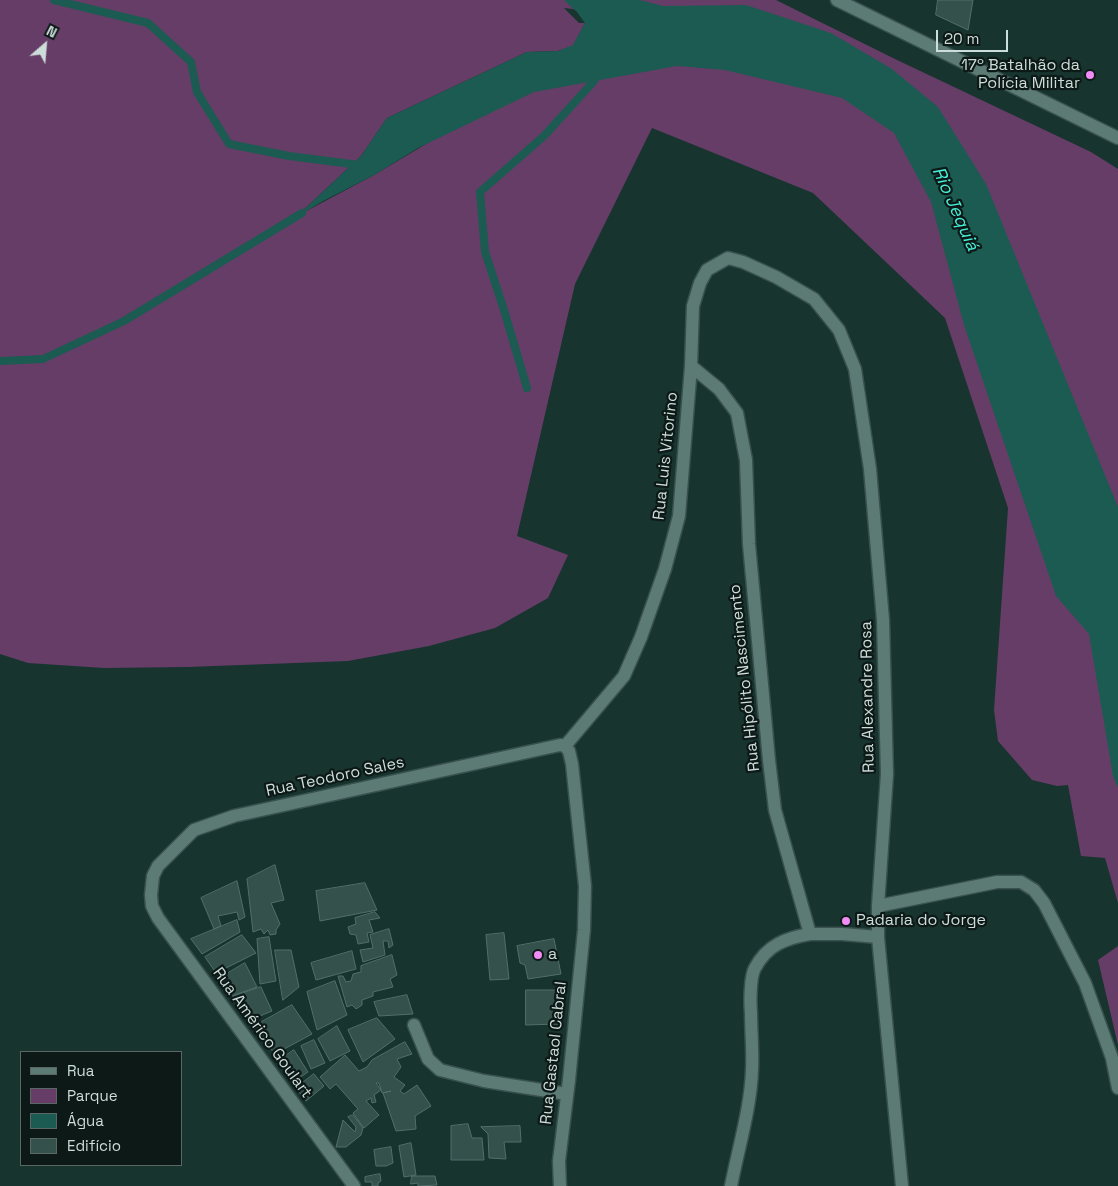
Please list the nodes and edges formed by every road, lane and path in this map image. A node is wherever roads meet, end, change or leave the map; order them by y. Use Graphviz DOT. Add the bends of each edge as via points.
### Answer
graph roads {
  1 [pos="837,0"];
  2 [pos="1118,138"];
  3 [pos="743,262"];
  4 [pos="691,366"];
  5 [pos="564,746"];
  6 [pos="151,895"];
  7 [pos="878,906"];
  8 [pos="810,934"];
  9 [pos="878,937"];
  10 [pos="414,1025"];
  11 [pos="1118,1088"];
  12 [pos="566,1094"];
  13 [pos="354,1186"];
  14 [pos="560,1186"];
  15 [pos="731,1186"];
  16 [pos="902,1186"];
  1 -- 2 [label="street"];
  3 -- 4 [label="street, Rua Luis Vitorino" via="728,258 708,270 700,283 693,306"];
  3 -- 7 [label="street, Rua Alexandre Rosa" via="814,299 839,330 856,377 870,469 883,620 887,774"];
  4 -- 5 [label="street, Rua Luis Vitorino" via="679,516 665,569 624,676"];
  4 -- 8 [label="street, Rua Hipólito Nascimento" via="720,389 737,413 746,460 749,544 775,810"];
  5 -- 6 [label="street, Rua Teodoro Sales" via="234,816 194,830 158,866 153,876"];
  5 -- 12 [label="street, Rua Gastaol Cabral" via="569,751 572,764 585,886 584,930"];
  6 -- 13 [label="street, Rua Américo Goulart" via="158,918"];
  7 -- 9 [label="street, Rua Alexandre Rosa"];
  7 -- 11 [label="street" via="997,882 1021,882 1034,890 1044,903 1085,983 1112,1058"];
  8 -- 9 [label="street"];
  8 -- 15 [label="street" via="774,945 753,970 750,1006 752,1071"];
  9 -- 16 [label="street, Rua Alexandre Rosa"];
  10 -- 12 [label="street" via="428,1059 440,1070 484,1082"];
  12 -- 14 [label="street, Rua Gastaol Cabral" via="559,1161"];
}
